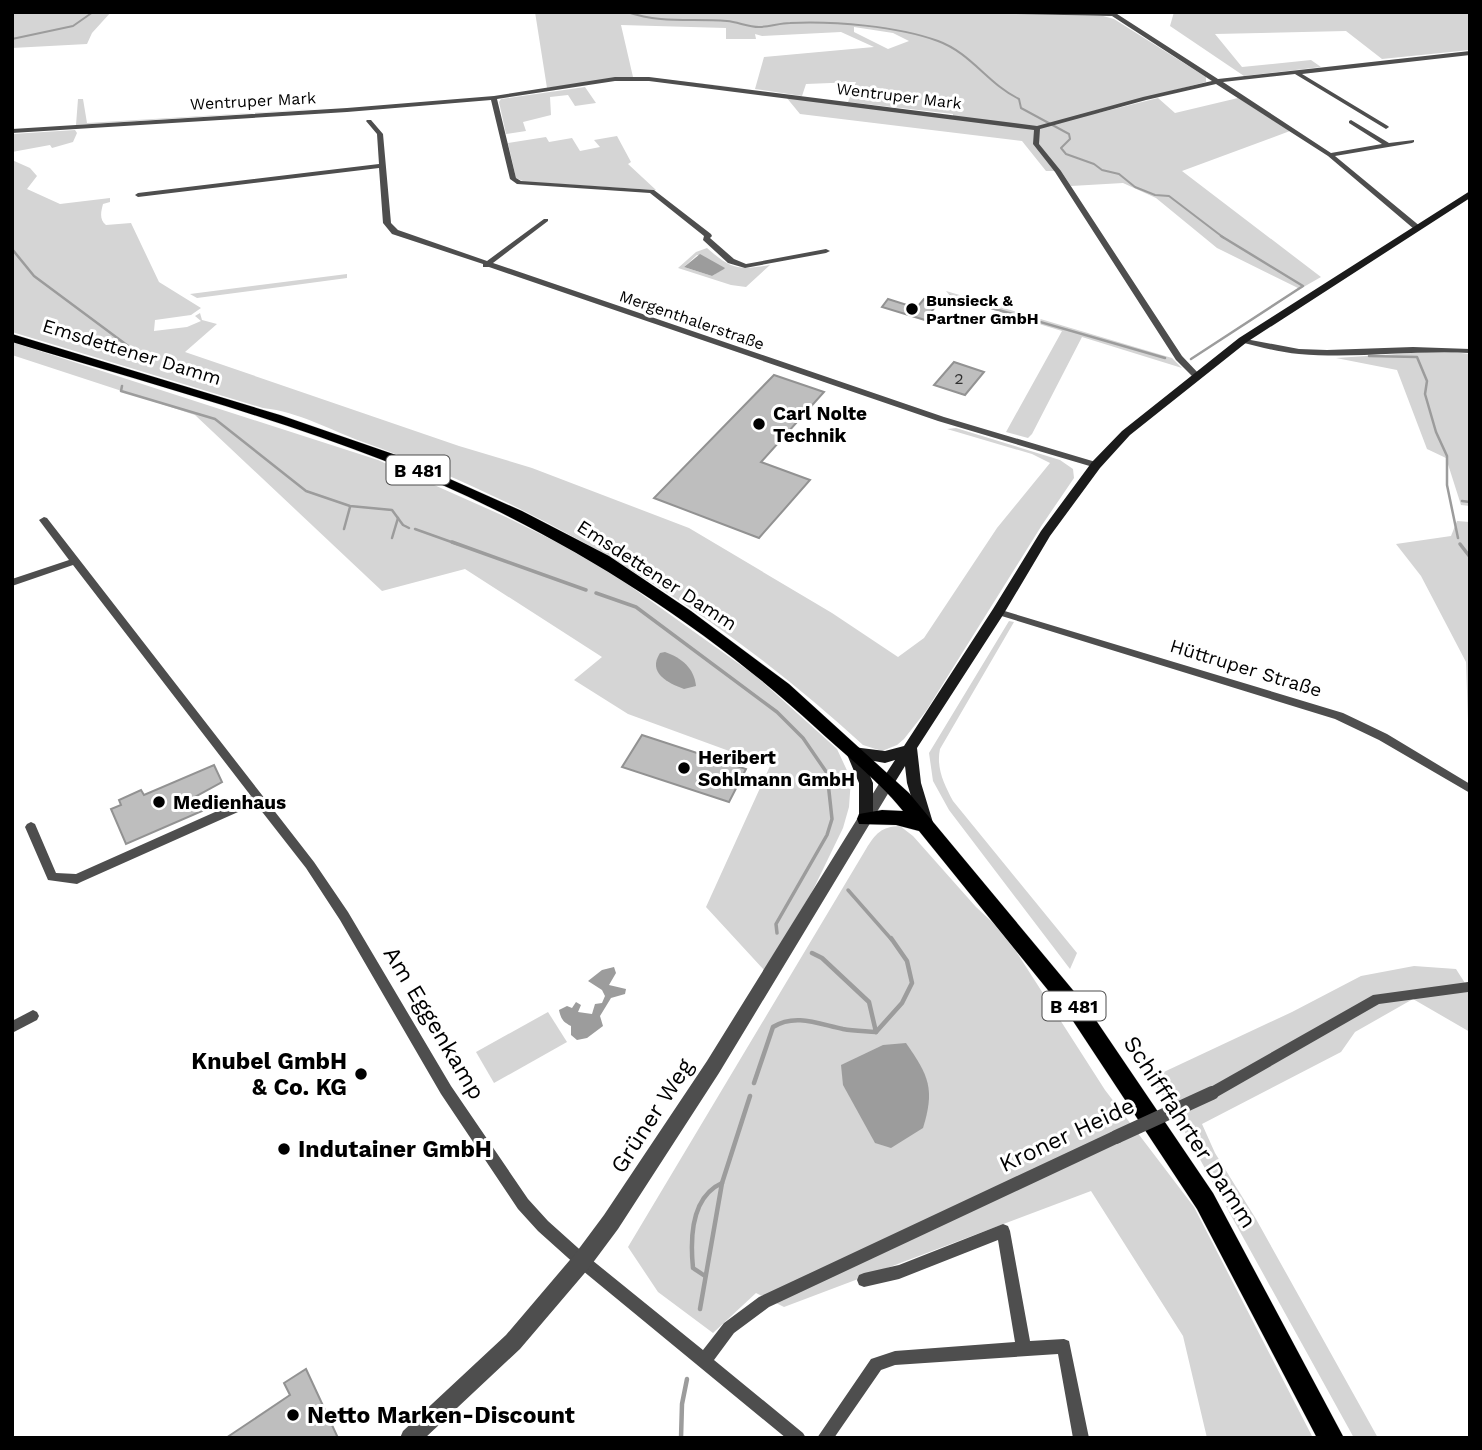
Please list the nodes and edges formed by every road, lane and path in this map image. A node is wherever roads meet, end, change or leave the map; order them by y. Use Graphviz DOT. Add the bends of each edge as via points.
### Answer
graph roads {
  1 [pos="1015,12"];
  2 [pos="1110,13"];
  3 [pos="1470,53"];
  4 [pos="1294,72"];
  5 [pos="1219,82"];
  6 [pos="495,98"];
  7 [pos="369,121"];
  8 [pos="1351,122"];
  9 [pos="1386,127"];
  10 [pos="1037,128"];
  11 [pos="12,131"];
  12 [pos="1412,141"];
  13 [pos="1388,145"];
  14 [pos="1330,155"];
  15 [pos="383,166"];
  16 [pos="1470,194"];
  17 [pos="138,195"];
  18 [pos="546,220"];
  19 [pos="1417,227"];
  20 [pos="826,251"];
  21 [pos="486,265"];
  22 [pos="12,338"];
  23 [pos="1243,340"];
  24 [pos="1470,351"];
  25 [pos="1196,375"];
  26 [pos="1096,465"];
  27 [pos="44,520"];
  28 [pos="75,561"];
  29 [pos="12,583"];
  30 [pos="998,612"];
  31 [pos="911,749"];
  32 [pos="853,752"];
  33 [pos="887,783"];
  34 [pos="1470,789"];
  35 [pos="258,798"];
  36 [pos="866,819"];
  37 [pos="31,827"];
  38 [pos="928,827"];
  39 [pos="1469,985"];
  40 [pos="33,1016"];
  41 [pos="12,1027"];
  42 [pos="582,1261"];
  43 [pos="864,1280"];
  44 [pos="1024,1349"];
  45 [pos="704,1361"];
  46 [pos="410,1438"];
  47 [pos="798,1438"];
  48 [pos="825,1438"];
  49 [pos="1082,1438"];
  50 [pos="1331,1438"];
  1 -- 2 [label="street"];
  2 -- 5 [label="street"];
  3 -- 4 [label="street, Wentruper Mark"];
  4 -- 5 [label="street, Wentruper Mark"];
  4 -- 9 [label="street"];
  5 -- 10 [label="street, Wentruper Mark"];
  5 -- 14 [label="street"];
  6 -- 10 [label="street, Wentruper Mark" via="615,79 649,79"];
  6 -- 11 [label="street, Wentruper Mark"];
  6 -- 20 [label="street" via="513,179 519,183 652,191 730,261 745,266"];
  7 -- 15 [label="street, Mergenthalerstraße" via="380,134"];
  8 -- 13 [label="street"];
  10 -- 25 [label="street" via="1035,144 1058,171 1179,358"];
  12 -- 13 [label="street"];
  13 -- 14 [label="street"];
  14 -- 19 [label="street"];
  15 -- 17 [label="street"];
  15 -- 21 [label="street, Mergenthalerstraße" via="391,229"];
  16 -- 19 [label="main road"];
  18 -- 21 [label="street"];
  19 -- 23 [label="main road"];
  21 -- 26 [label="street, Mergenthalerstraße" via="941,419"];
  22 -- 32 [label="main road, Emsdettener Damm / B 481" via="365,449 517,514 603,560 685,615 783,688"];
  23 -- 24 [label="street" via="1315,354 1426,348"];
  23 -- 25 [label="main road"];
  25 -- 26 [label="main road" via="1133,426"];
  26 -- 30 [label="main road" via="1045,534"];
  27 -- 28 [label="street, Am Eggenkamp"];
  28 -- 29 [label="street"];
  28 -- 35 [label="street, Am Eggenkamp"];
  30 -- 31 [label="main road"];
  30 -- 34 [label="street, Hüttruper Straße" via="1339,716"];
  31 -- 32 [label="main road" via="885,757"];
  31 -- 33 [label="main road"];
  31 -- 38 [label="main road" via="914,783"];
  32 -- 33 [label="main road, Emsdettener Damm / B 481"];
  32 -- 36 [label="main road" via="866,783"];
  33 -- 36 [label="street, Grüner Weg"];
  33 -- 38 [label="main road, Schifffahrter Damm / B 481"];
  35 -- 37 [label="street" via="77,879 52,877"];
  35 -- 42 [label="street, Am Eggenkamp" via="344,916 446,1090 517,1196"];
  36 -- 38 [label="main road" via="910,818"];
  36 -- 42 [label="street, Grüner Weg" via="713,1068"];
  38 -- 50 [label="main road, Schifffahrter Damm / B 481" via="1080,1014 1205,1201"];
  39 -- 45 [label="street, Kroner Heide, bridge" via="1377,999 1212,1093 764,1302 729,1328"];
  40 -- 41 [label="street"];
  42 -- 45 [label="street, Am Eggenkamp"];
  42 -- 46 [label="street, Grüner Weg" via="489,1367"];
  43 -- 44 [label="street" via="899,1272 1003,1231"];
  44 -- 48 [label="street" via="895,1358 876,1364"];
  44 -- 49 [label="street" via="1064,1346"];
  45 -- 47 [label="street, Am Eggenkamp"];
}
